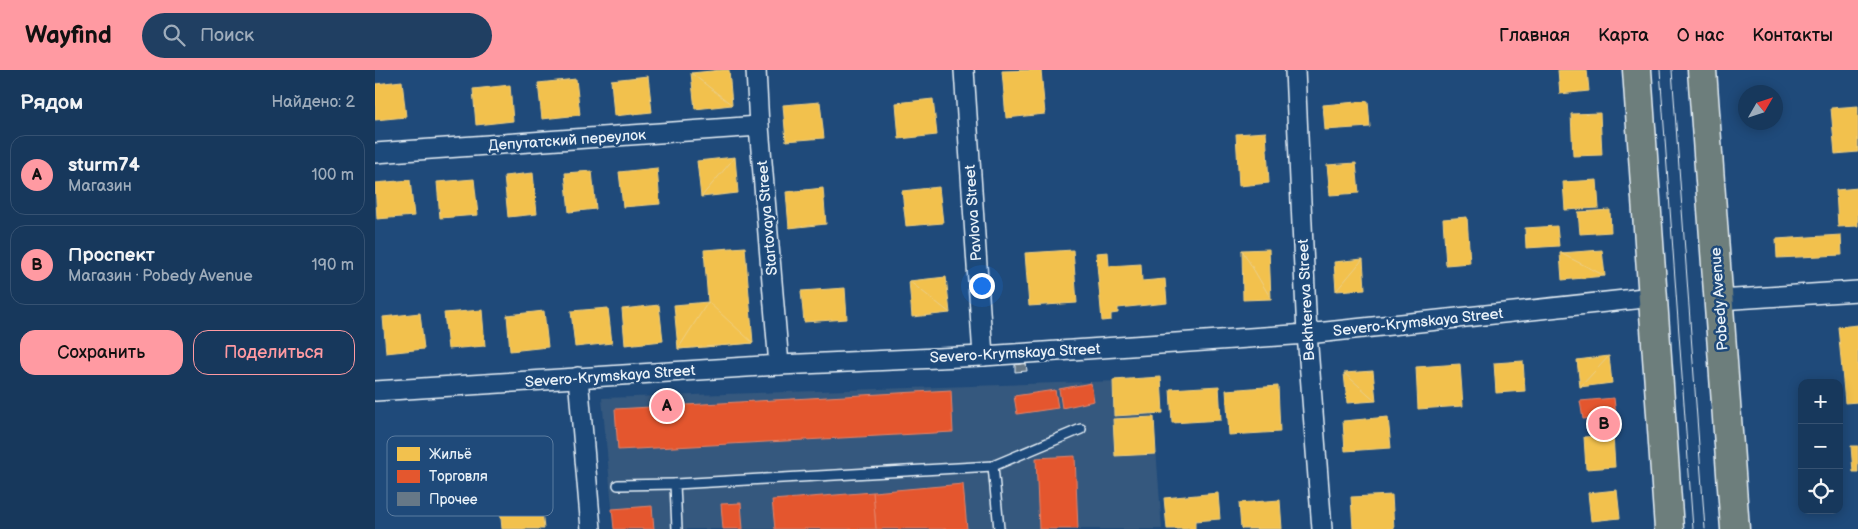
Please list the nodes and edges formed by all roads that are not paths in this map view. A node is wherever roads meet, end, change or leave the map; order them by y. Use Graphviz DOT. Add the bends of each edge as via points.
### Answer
graph roads {
  1 [pos="756,70"];
  2 [pos="964,70"];
  3 [pos="1295,70"];
  4 [pos="1637,70"];
  5 [pos="1702,70"];
  6 [pos="759,126"];
  7 [pos="375,153"];
  8 [pos="1858,291"];
  9 [pos="1653,298"];
  10 [pos="1719,300"];
  11 [pos="1307,334"];
  12 [pos="983,356"];
  13 [pos="779,366"];
  14 [pos="578,377"];
  15 [pos="375,391"];
  16 [pos="1081,429"];
  17 [pos="993,466"];
  18 [pos="675,484"];
  19 [pos="618,485"];
  20 [pos="591,529"];
  21 [pos="677,529"];
  22 [pos="999,529"];
  23 [pos="1322,529"];
  24 [pos="1669,529"];
  25 [pos="1735,529"];
  1 -- 6 [label="street, Startovaya Street"];
  2 -- 12 [label="street, Pavlova Street"];
  3 -- 11 [label="street, Bekhtereva Street"];
  4 -- 9 [label="main road"];
  5 -- 10 [label="main road, Pobedy Avenue"];
  6 -- 7 [label="street, Депутатский переулок"];
  6 -- 13 [label="street, Startovaya Street"];
  8 -- 10 [label="street"];
  9 -- 11 [label="street, Severo-Krymskaya Street"];
  9 -- 24 [label="main road"];
  10 -- 25 [label="main road, Pobedy Avenue"];
  11 -- 12 [label="street, Severo-Krymskaya Street"];
  11 -- 23 [label="street, Bekhtereva Street"];
  12 -- 13 [label="street, Severo-Krymskaya Street"];
  13 -- 14 [label="street, Severo-Krymskaya Street"];
  14 -- 15 [label="street, Severo-Krymskaya Street"];
  14 -- 20 [label="street"];
  16 -- 17 [label="lane"];
  17 -- 18 [label="lane"];
  17 -- 22 [label="lane"];
  18 -- 19 [label="lane"];
  18 -- 21 [label="lane"];
}
